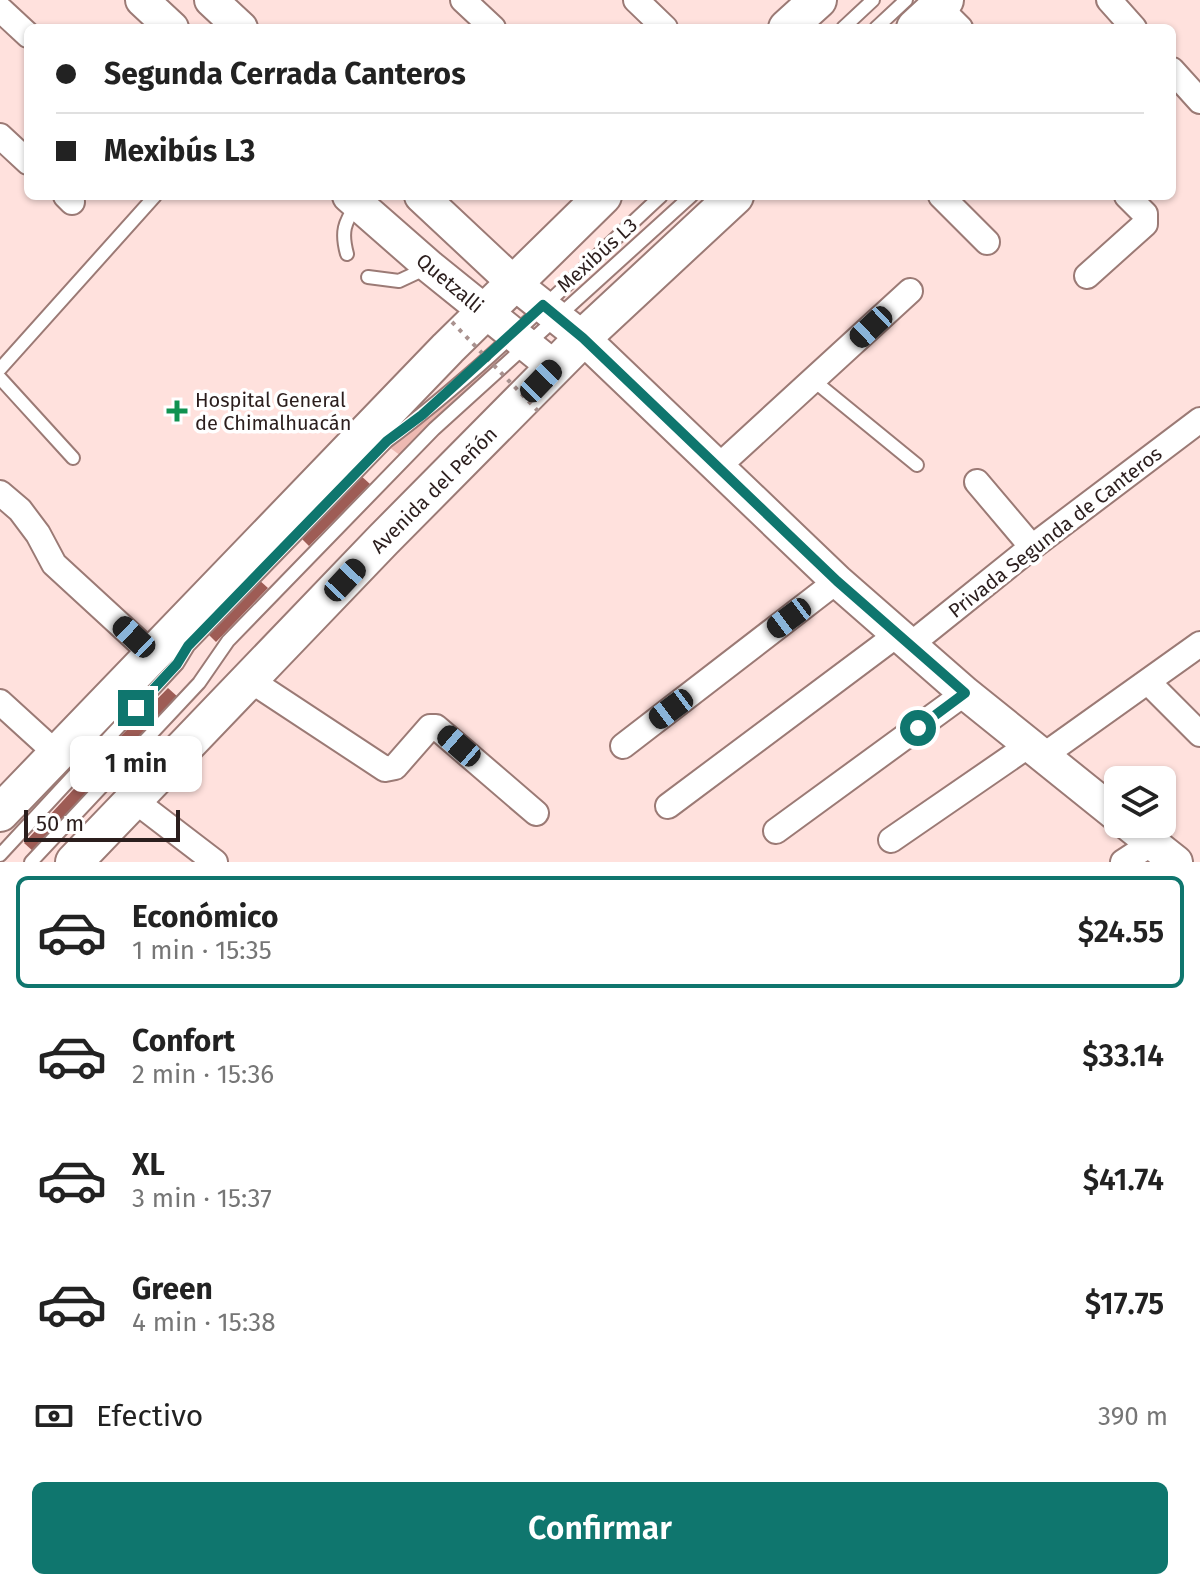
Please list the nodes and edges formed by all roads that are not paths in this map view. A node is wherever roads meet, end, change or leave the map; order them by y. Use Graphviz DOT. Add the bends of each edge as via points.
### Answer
graph roads {
  1 [pos="142,0"];
  2 [pos="211,0"];
  3 [pos="463,0"];
  4 [pos="636,0"];
  5 [pos="818,0"];
  6 [pos="873,0"];
  7 [pos="1109,0"];
  8 [pos="0,9"];
  9 [pos="933,12"];
  10 [pos="168,24"];
  11 [pos="237,24"];
  12 [pos="489,24"];
  13 [pos="661,24"];
  14 [pos="791,24"];
  15 [pos="847,24"];
  16 [pos="890,24"];
  17 [pos="1130,24"];
  18 [pos="24,31"];
  19 [pos="1176,74"];
  20 [pos="1200,101"];
  21 [pos="0,136"];
  22 [pos="24,158"];
  23 [pos="151,200"];
  24 [pos="353,200"];
  25 [pos="425,200"];
  26 [pos="601,200"];
  27 [pos="657,200"];
  28 [pos="686,200"];
  29 [pos="729,200"];
  30 [pos="945,200"];
  31 [pos="1131,200"];
  32 [pos="987,242"];
  33 [pos="347,254"];
  34 [pos="430,267"];
  35 [pos="1087,276"];
  36 [pos="368,277"];
  37 [pos="910,291"];
  38 [pos="550,311"];
  39 [pos="506,336"];
  40 [pos="0,369"];
  41 [pos="0,378"];
  42 [pos="813,380"];
  43 [pos="1200,420"];
  44 [pos="73,458"];
  45 [pos="917,465"];
  46 [pos="719,466"];
  47 [pos="977,482"];
  48 [pos="0,493"];
  49 [pos="1032,547"];
  50 [pos="837,581"];
  51 [pos="904,640"];
  52 [pos="1200,644"];
  53 [pos="153,655"];
  54 [pos="250,680"];
  55 [pos="1148,682"];
  56 [pos="965,693"];
  57 [pos="0,702"];
  58 [pos="1200,734"];
  59 [pos="623,746"];
  60 [pos="1036,750"];
  61 [pos="57,754"];
  62 [pos="134,800"];
  63 [pos="1104,805"];
  64 [pos="668,806"];
  65 [pos="0,813"];
  66 [pos="536,813"];
  67 [pos="776,831"];
  68 [pos="891,840"];
  69 [pos="1152,843"];
  70 [pos="0,855"];
  71 [pos="31,862"];
  72 [pos="74,862"];
  73 [pos="215,862"];
  74 [pos="1123,862"];
  1 -- 10 [label="street"];
  2 -- 11 [label="street"];
  3 -- 12 [label="street"];
  4 -- 13 [label="street"];
  5 -- 14 [label="main road"];
  6 -- 15 [label="lane"];
  7 -- 17 [label="street"];
  8 -- 18 [label="street"];
  9 -- 16 [label="lane"];
  19 -- 20 [label="street"];
  21 -- 22 [label="street"];
  23 -- 40 [label="lane"];
  24 -- 33 [label="lane" via="343,223"];
  24 -- 34 [label="street, Quetzalli"];
  25 -- 38 [label="street, Quetzalli"];
  26 -- 38 [label="main road, Avenida del Peñón"];
  27 -- 38 [label="lane, Mexibús L3"];
  28 -- 38 [label="lane, Mexibús L3"];
  29 -- 38 [label="main road, Avenida del Peñón"];
  30 -- 32 [label="street"];
  31 -- 35 [label="street" via="1145,214 1145,224"];
  34 -- 36 [label="lane" via="399,281"];
  34 -- 39 [label="street, Quetzalli"];
  37 -- 42 [label="street"];
  38 -- 39 [label="main road, Avenida del Peñón"];
  38 -- 39 [label="main road, Avenida del Peñón"];
  38 -- 46 [label="street, Quetzalli"];
  39 -- 53 [label="main road, Avenida del Peñón" via="448,348"];
  39 -- 54 [label="main road, Avenida del Peñón" via="383,540"];
  39 -- 70 [label="lane" via="387,441 188,646"];
  39 -- 71 [label="lane" via="434,429 228,641 199,683"];
  41 -- 44 [label="lane"];
  42 -- 45 [label="lane"];
  42 -- 46 [label="street"];
  43 -- 49 [label="street, Privada Segunda de Canteros"];
  46 -- 50 [label="street, Quetzalli"];
  47 -- 49 [label="street"];
  48 -- 53 [label="street" via="20,510 54,564"];
  49 -- 51 [label="street, Privada Segunda de Canteros"];
  50 -- 51 [label="street, Quetzalli"];
  50 -- 59 [label="street"];
  51 -- 56 [label="street, Quetzalli"];
  51 -- 64 [label="street, Privada Segunda de Canteros"];
  52 -- 55 [label="street"];
  53 -- 61 [label="main road, Avenida del Peñón"];
  54 -- 62 [label="main road, Avenida del Peñón"];
  54 -- 66 [label="street" via="385,769 395,767 430,727 436,727"];
  55 -- 58 [label="street"];
  55 -- 60 [label="street"];
  56 -- 60 [label="street, Quetzalli"];
  56 -- 67 [label="street"];
  57 -- 61 [label="street"];
  60 -- 63 [label="street, Quetzalli"];
  60 -- 68 [label="street"];
  61 -- 65 [label="main road, Avenida del Peñón"];
  62 -- 72 [label="main road, Avenida del Peñón"];
  62 -- 73 [label="street"];
  69 -- 74 [label="street"];
}
